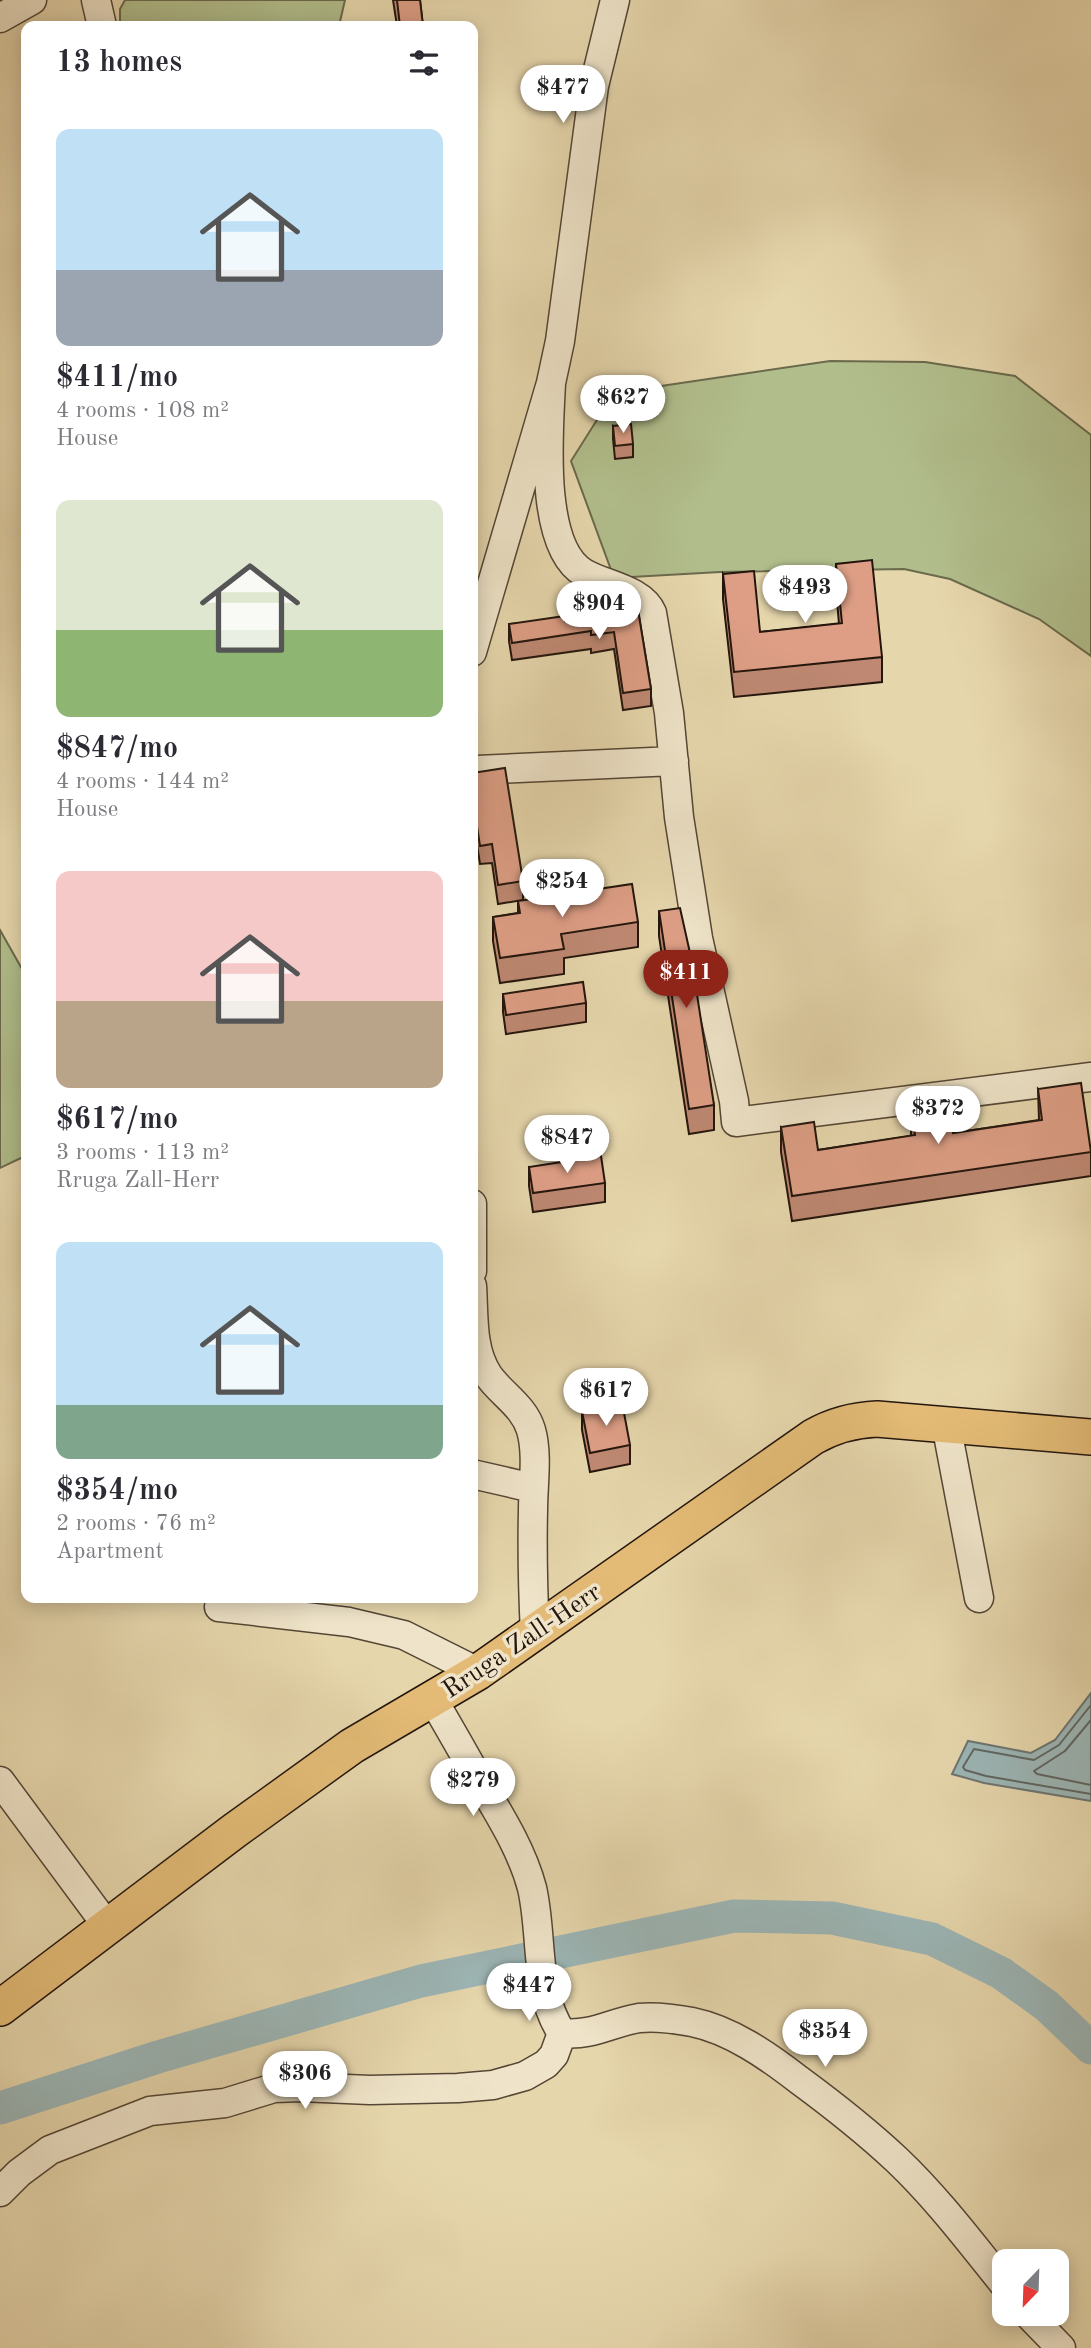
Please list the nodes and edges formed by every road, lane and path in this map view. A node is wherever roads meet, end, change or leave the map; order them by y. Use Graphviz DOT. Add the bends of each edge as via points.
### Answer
graph roads {
  1 [pos="32,0"];
  2 [pos="96,0"];
  3 [pos="615,0"];
  4 [pos="0,18"];
  5 [pos="101,21"];
  6 [pos="551,383"];
  7 [pos="478,632"];
  8 [pos="674,761"];
  9 [pos="478,769"];
  10 [pos="1091,1077"];
  11 [pos="478,1354"];
  12 [pos="946,1424"];
  13 [pos="1091,1437"];
  14 [pos="478,1475"];
  15 [pos="533,1488"];
  16 [pos="979,1598"];
  17 [pos="219,1607"];
  18 [pos="535,1634"];
  19 [pos="478,1672"];
  20 [pos="433,1700"];
  21 [pos="0,1781"];
  22 [pos="108,1927"];
  23 [pos="0,2008"];
  24 [pos="562,2033"];
  25 [pos="0,2192"];
  26 [pos="992,2269"];
  27 [pos="1040,2326"];
  28 [pos="1062,2348"];
  1 -- 4 [label="street"];
  2 -- 5 [label="street"];
  3 -- 6 [label="street" via="594,86"];
  6 -- 7 [label="street"];
  6 -- 8 [label="street" via="550,500 566,556 583,573 649,606 670,713"];
  8 -- 9 [label="street"];
  8 -- 10 [label="street" via="698,938 736,1122"];
  11 -- 15 [label="street" via="489,1376 523,1413 531,1429"];
  12 -- 13 [label="main road, Rruga Zall-Herr"];
  12 -- 16 [label="street"];
  12 -- 18 [label="main road, Rruga Zall-Herr" via="877,1419 831,1427"];
  14 -- 15 [label="street"];
  15 -- 18 [label="street"];
  17 -- 19 [label="street" via="349,1622 404,1635"];
  18 -- 19 [label="main road, Rruga Zall-Herr"];
  19 -- 20 [label="main road, Rruga Zall-Herr"];
  20 -- 22 [label="main road, Rruga Zall-Herr" via="352,1746"];
  20 -- 24 [label="street" via="522,1860 532,1888 545,1991"];
  21 -- 22 [label="street"];
  22 -- 23 [label="main road, Rruga Zall-Herr"];
  24 -- 25 [label="street" via="554,2055 545,2064 494,2085 370,2091 274,2088 225,2103 149,2111 50,2150"];
  24 -- 26 [label="street" via="587,2034 641,2018 667,2018 724,2033 774,2061 898,2161"];
  27 -- 28 [label="street"];
}
